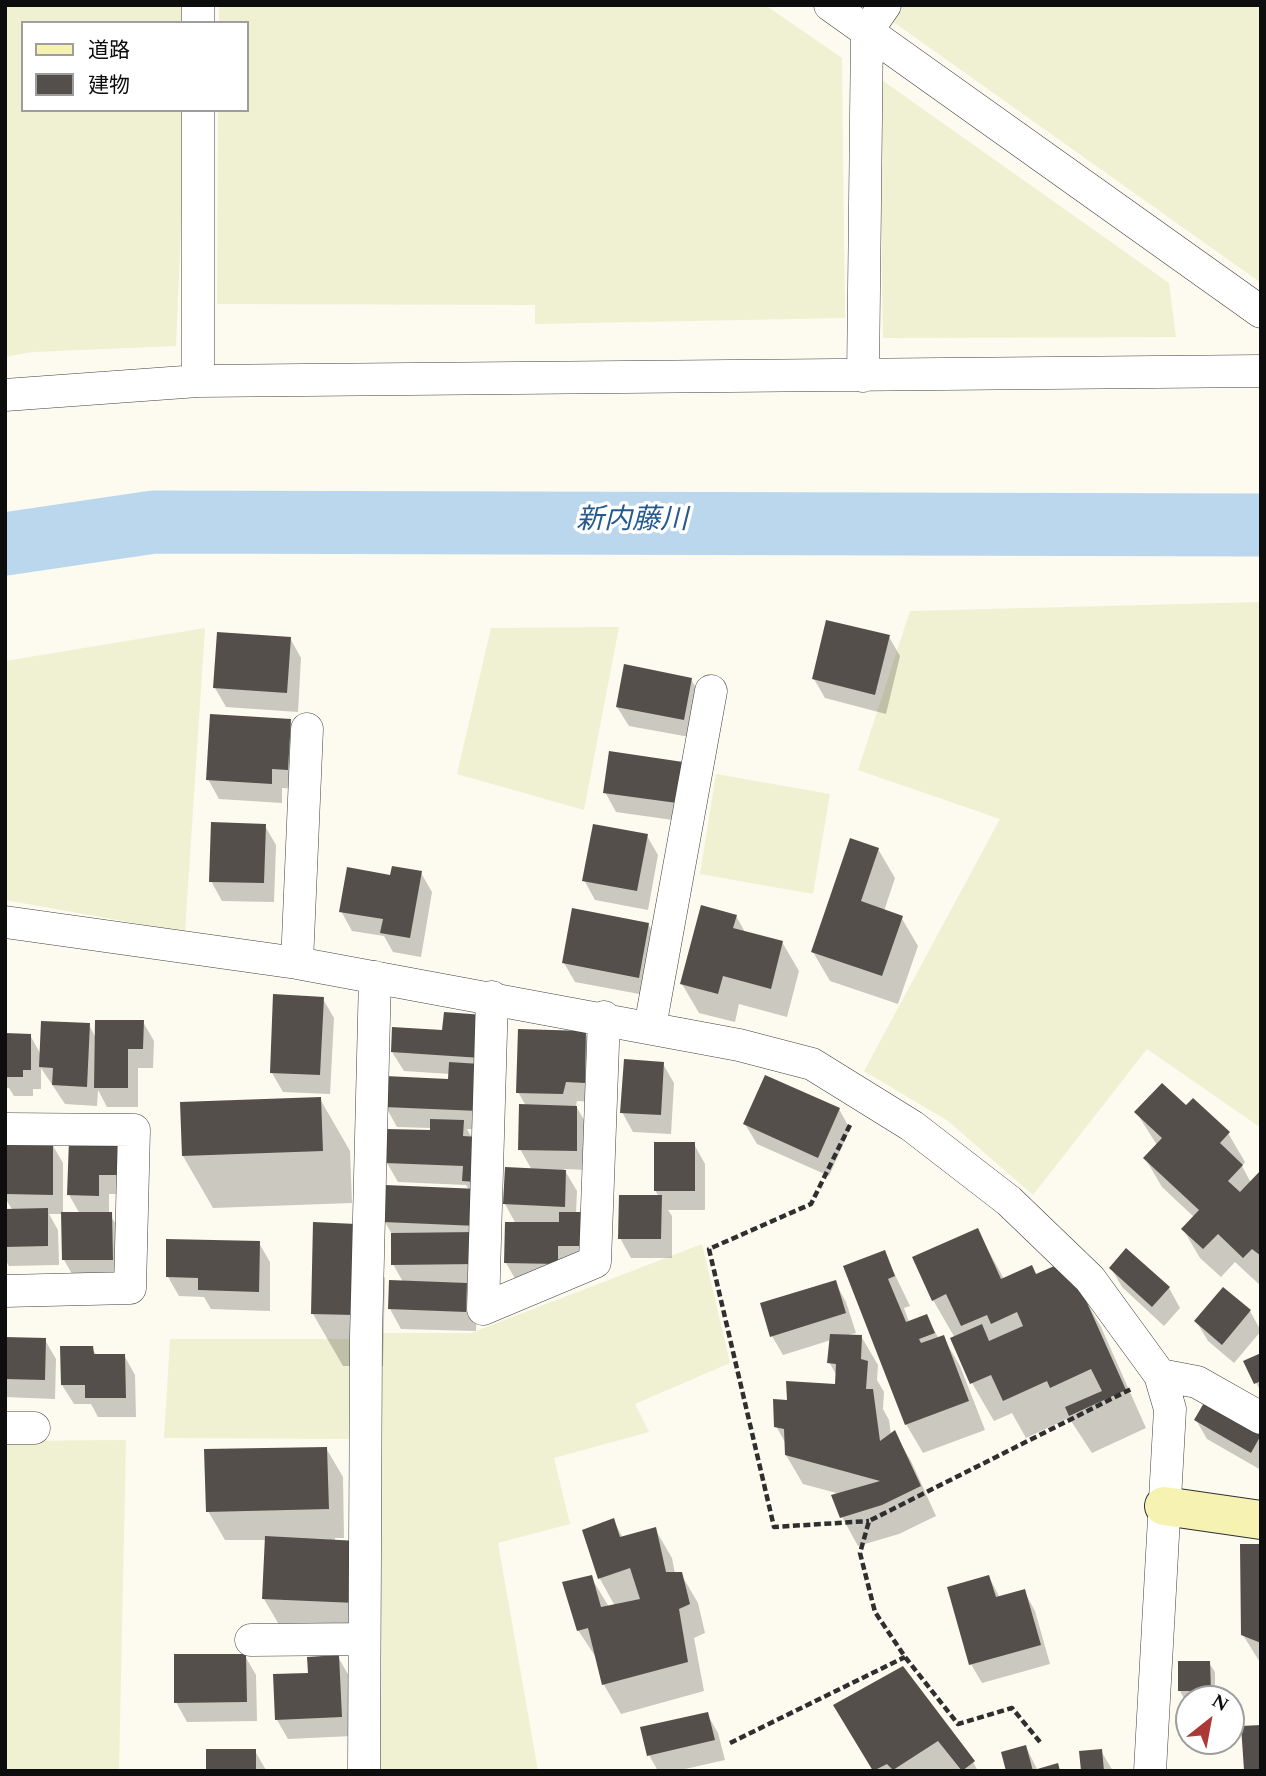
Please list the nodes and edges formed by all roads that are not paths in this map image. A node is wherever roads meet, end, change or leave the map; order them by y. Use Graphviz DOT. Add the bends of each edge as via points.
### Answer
graph roads {
  1 [pos="830,5"];
  2 [pos="885,5"];
  3 [pos="867,31"];
  4 [pos="198,112"];
  5 [pos="1261,312"];
  6 [pos="1261,371"];
  7 [pos="863,376"];
  8 [pos="198,381"];
  9 [pos="5,394"];
  10 [pos="711,691"];
  11 [pos="307,729"];
  12 [pos="5,922"];
  13 [pos="297,963"];
  14 [pos="375,977"];
  15 [pos="492,997"];
  16 [pos="604,1017"];
  17 [pos="650,1027"];
  18 [pos="5,1129"];
  19 [pos="5,1291"];
  20 [pos="1160,1375"];
  21 [pos="1261,1418"];
  22 [pos="1164,1506"];
  23 [pos="1261,1520"];
  24 [pos="363,1639"];
  25 [pos="251,1640"];
  26 [pos="364,1771"];
  27 [pos="1150,1771"];
  1 -- 3 [label="street"];
  2 -- 3 [label="street"];
  3 -- 5 [label="street"];
  3 -- 7 [label="street"];
  4 -- 8 [label="street"];
  6 -- 7 [label="street"];
  7 -- 8 [label="street"];
  8 -- 9 [label="street"];
  10 -- 17 [label="street"];
  11 -- 13 [label="street"];
  12 -- 13 [label="street"];
  13 -- 14 [label="street"];
  14 -- 15 [label="street"];
  14 -- 24 [label="street"];
  15 -- 16 [label="street"];
  15 -- 16 [label="street" via="483,1309 595,1262"];
  16 -- 17 [label="street"];
  17 -- 20 [label="street" via="812,1064 912,1126 1009,1201 1090,1279"];
  18 -- 19 [label="street" via="134,1130 130,1288"];
  20 -- 21 [label="street" via="1197,1382"];
  20 -- 22 [label="street" via="1170,1409"];
  22 -- 23 [label="street"];
  22 -- 27 [label="street"];
  24 -- 25 [label="street"];
  24 -- 26 [label="street"];
}
